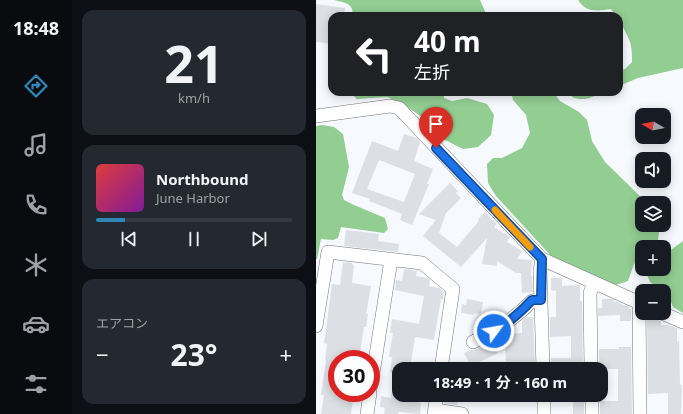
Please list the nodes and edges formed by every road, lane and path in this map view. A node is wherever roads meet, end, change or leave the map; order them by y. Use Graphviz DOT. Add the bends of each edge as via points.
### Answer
graph roads {
  1 [pos="316,116"];
  2 [pos="542,259"];
  3 [pos="391,260"];
  4 [pos="594,283"];
  5 [pos="541,300"];
  6 [pos="635,301"];
  7 [pos="671,317"];
  8 [pos="640,320"];
  9 [pos="683,322"];
  10 [pos="316,326"];
  11 [pos="473,342"];
  12 [pos="377,350"];
  13 [pos="442,362"];
  14 [pos="543,362"];
  15 [pos="591,362"];
  16 [pos="369,402"];
  17 [pos="436,402"];
  18 [pos="544,402"];
  19 [pos="592,402"];
  20 [pos="434,412"];
  21 [pos="367,414"];
  22 [pos="462,414"];
  23 [pos="544,414"];
  24 [pos="592,414"];
  25 [pos="640,414"];
  1 -- 2 [label="street" via="390,106 398,108"];
  2 -- 4 [label="street"];
  2 -- 5 [label="street"];
  3 -- 10 [label="street" via="328,252"];
  3 -- 12 [label="street"];
  3 -- 13 [label="street" via="422,263 453,289"];
  4 -- 6 [label="street"];
  4 -- 15 [label="street" via="590,293"];
  5 -- 11 [label="street" via="532,300 504,325"];
  5 -- 14 [label="street"];
  7 -- 9 [label="street"];
  8 -- 25 [label="street"];
  16 -- 21 [label="street"];
  17 -- 20 [label="street"];
  18 -- 23 [label="street"];
  19 -- 24 [label="street"];
  20 -- 22 [label="street"];
}
